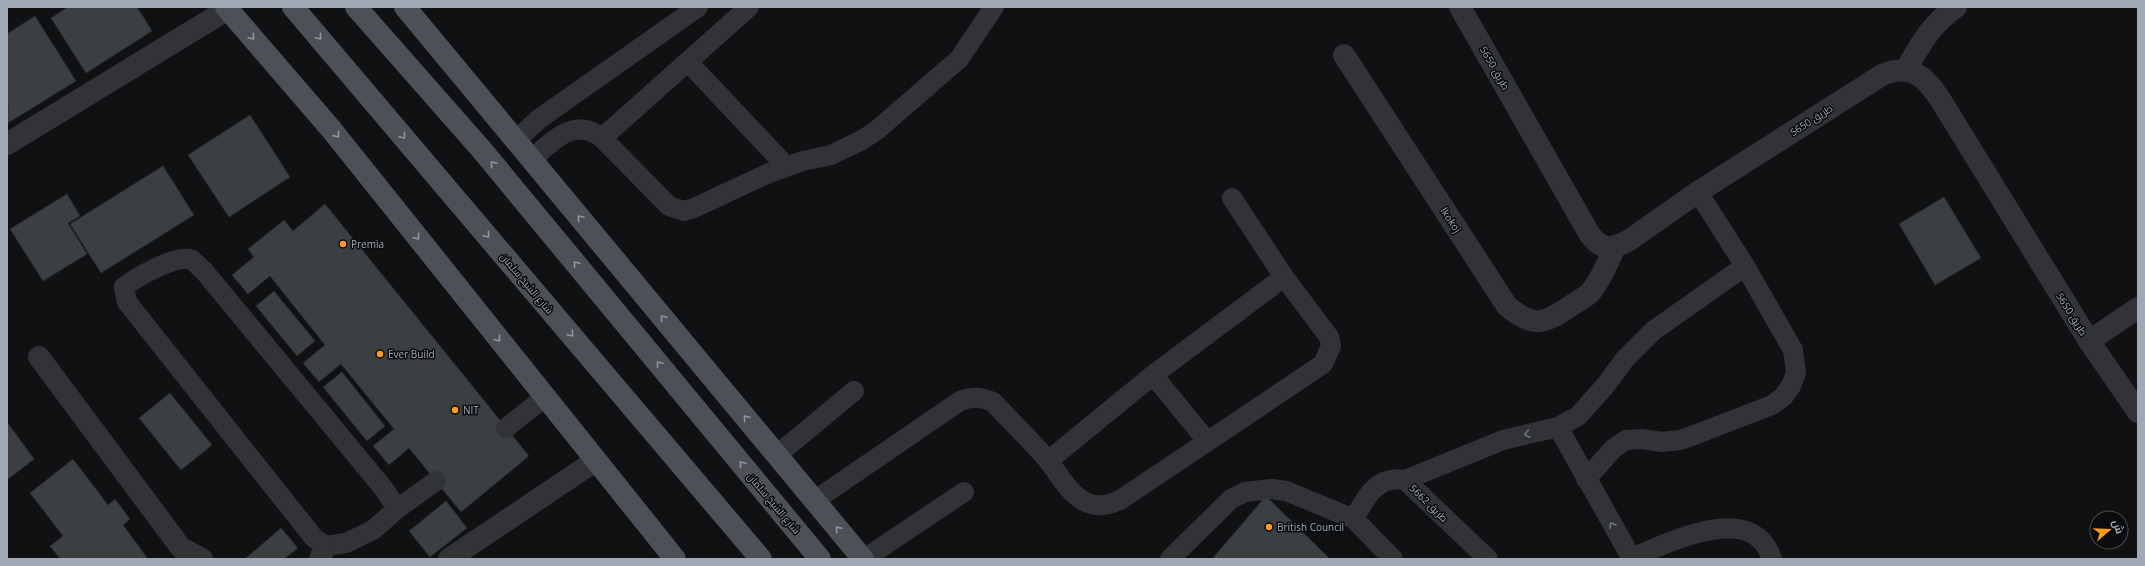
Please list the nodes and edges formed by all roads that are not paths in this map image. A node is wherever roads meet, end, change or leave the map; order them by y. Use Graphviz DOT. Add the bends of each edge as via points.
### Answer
graph roads {
  1 [pos="294,7"];
  2 [pos="356,7"];
  3 [pos="405,7"];
  4 [pos="698,7"];
  5 [pos="749,7"];
  6 [pos="994,7"];
  7 [pos="1460,7"];
  8 [pos="1956,7"];
  9 [pos="227,8"];
  10 [pos="1344,55"];
  11 [pos="688,62"];
  12 [pos="1905,71"];
  13 [pos="602,138"];
  14 [pos="516,140"];
  15 [pos="7,144"];
  16 [pos="532,159"];
  17 [pos="786,167"];
  18 [pos="1698,192"];
  19 [pos="1232,198"];
  20 [pos="1615,247"];
  21 [pos="1745,266"];
  22 [pos="1284,277"];
  23 [pos="2138,308"];
  24 [pos="2089,341"];
  25 [pos="39,357"];
  26 [pos="1152,375"];
  27 [pos="854,391"];
  28 [pos="545,397"];
  29 [pos="2138,412"];
  30 [pos="1558,427"];
  31 [pos="506,428"];
  32 [pos="1207,441"];
  33 [pos="777,455"];
  34 [pos="595,461"];
  35 [pos="1048,461"];
  36 [pos="1586,479"];
  37 [pos="1405,480"];
  38 [pos="436,481"];
  39 [pos="964,492"];
  40 [pos="814,502"];
  41 [pos="397,509"];
  42 [pos="1354,519"];
  43 [pos="323,552"];
  44 [pos="202,559"];
  45 [pos="449,559"];
  46 [pos="675,559"];
  47 [pos="761,559"];
  48 [pos="820,559"];
  49 [pos="863,559"];
  50 [pos="1170,559"];
  51 [pos="1393,559"];
  52 [pos="1488,559"];
  53 [pos="1631,559"];
  54 [pos="1772,559"];
  1 -- 47 [label="main road, شارع الشيخ سلمان, one-way"];
  48 -- 2 [label="main road, شارع الشيخ سلمان, one-way" via="481,148"];
  3 -- 14 [label="main road"];
  4 -- 14 [label="lane" via="540,119"];
  5 -- 11 [label="lane"];
  6 -- 17 [label="lane" via="959,59 877,130 831,155"];
  7 -- 20 [label="street, طريق 5650" via="1590,235 1598,244"];
  8 -- 12 [label="street" via="1927,33"];
  9 -- 15 [label="street"];
  9 -- 28 [label="main road, one-way" via="331,129"];
  10 -- 20 [label="street, lkokoj" via="1507,306 1521,318 1542,321 1552,319 1589,293"];
  11 -- 13 [label="lane"];
  11 -- 17 [label="lane"];
  12 -- 18 [label="street, طريق 5650" via="1882,74"];
  12 -- 24 [label="street, طريق 5650" via="1910,71 1929,82"];
  13 -- 16 [label="lane" via="585,129 570,131"];
  13 -- 17 [label="lane" via="669,206 676,210 694,208"];
  14 -- 16 [label="main road"];
  33 -- 16 [label="main road, one-way"];
  18 -- 20 [label="street, طريق 5650" via="1628,241"];
  18 -- 21 [label="lane"];
  19 -- 22 [label="lane"];
  21 -- 30 [label="lane" via="1653,331 1625,359 1578,416"];
  21 -- 36 [label="lane" via="1793,350 1796,373 1783,397 1772,405 1680,440 1626,440 1614,448"];
  22 -- 26 [label="lane"];
  22 -- 32 [label="lane" via="1329,337 1331,346 1328,356 1323,364"];
  23 -- 24 [label="street"];
  24 -- 29 [label="street, طريق 5650"];
  25 -- 44 [label="street" via="181,548"];
  26 -- 32 [label="lane"];
  26 -- 35 [label="lane"];
  27 -- 33 [label="lane"];
  28 -- 31 [label="lane"];
  28 -- 34 [label="main road"];
  30 -- 36 [label="lane"];
  30 -- 37 [label="lane, one-way" via="1503,440"];
  32 -- 35 [label="lane" via="1120,500 1101,506 1081,500"];
  33 -- 40 [label="main road"];
  34 -- 45 [label="street"];
  34 -- 46 [label="main road"];
  35 -- 40 [label="lane" via="993,402 972,397 960,401"];
  53 -- 36 [label="lane, one-way"];
  37 -- 42 [label="lane, طريق 5662" via="1397,478 1374,488 1366,496"];
  37 -- 52 [label="lane, طريق 5662"];
  38 -- 41 [label="lane"];
  39 -- 49 [label="lane"];
  49 -- 40 [label="main road, one-way"];
  41 -- 43 [label="lane" via="373,530"];
  41 -- 43 [label="lane" via="204,271 191,260 178,259 134,278 124,287 127,302"];
  42 -- 50 [label="lane" via="1286,491 1258,489 1231,499"];
  42 -- 51 [label="lane"];
  53 -- 54 [label="lane" via="1702,532 1728,528 1756,534 1764,542"];
}
